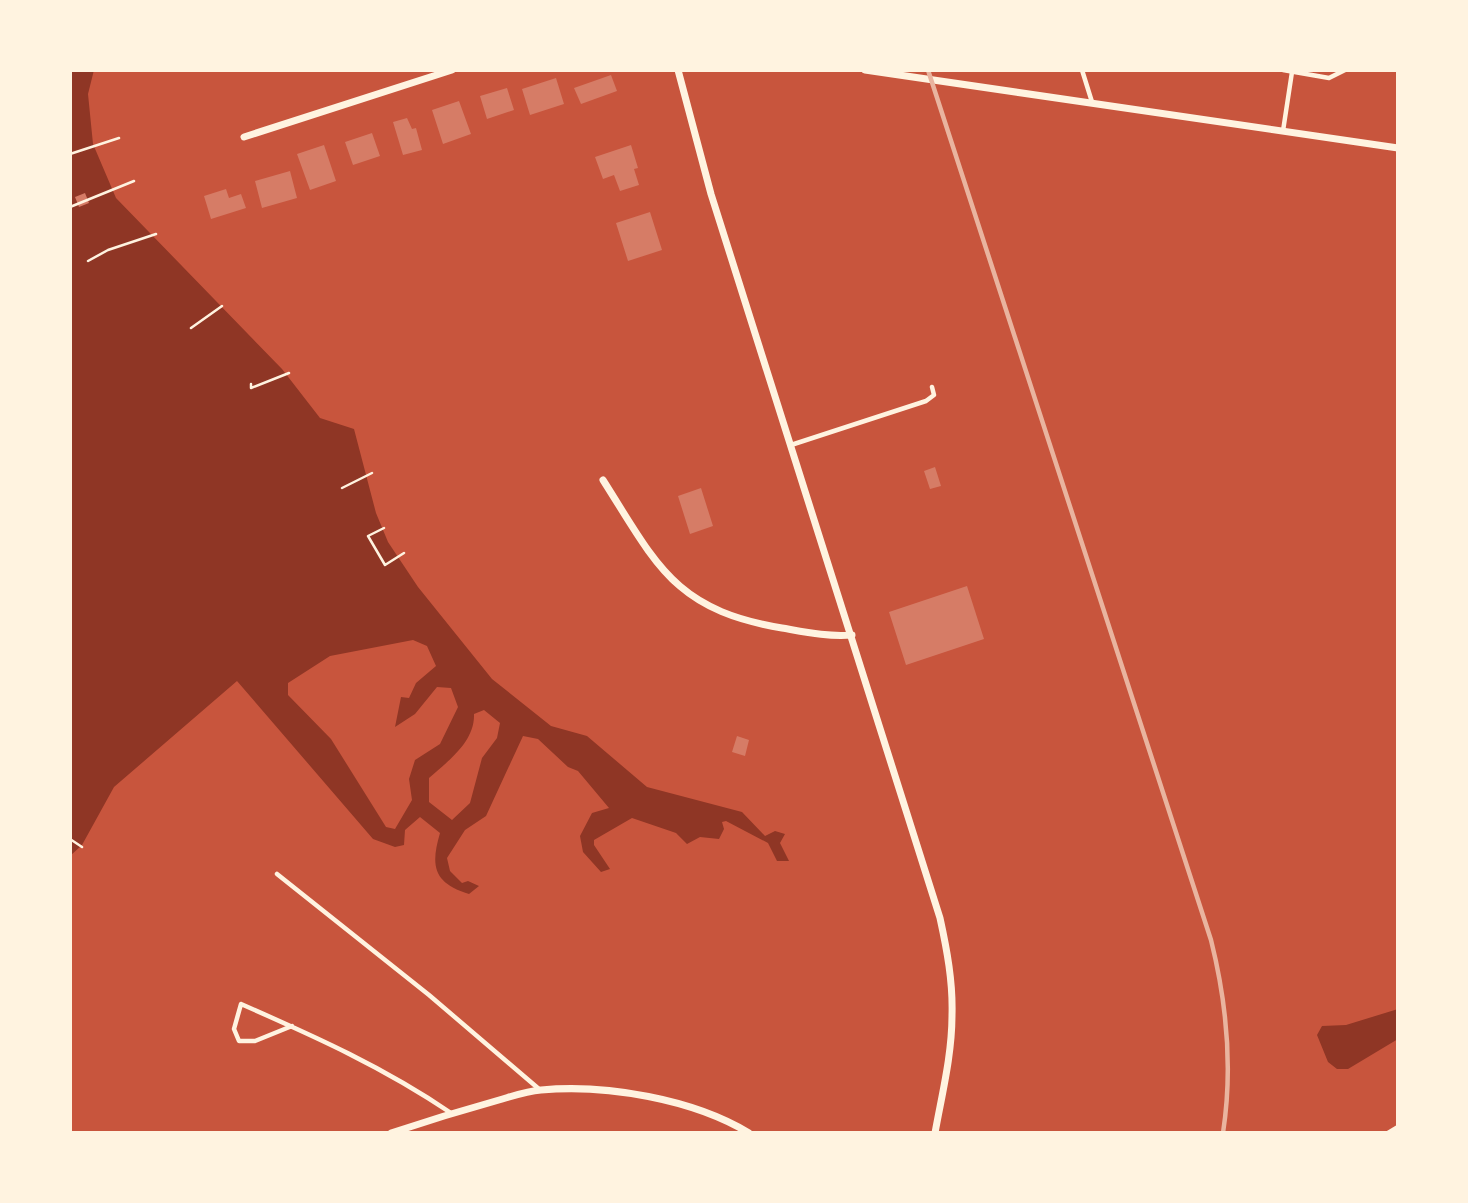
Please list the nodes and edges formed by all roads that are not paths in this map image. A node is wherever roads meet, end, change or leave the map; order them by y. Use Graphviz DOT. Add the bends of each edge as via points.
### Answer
graph roads {
  1 [pos="452,70"];
  2 [pos="678,70"];
  3 [pos="866,70"];
  4 [pos="1082,70"];
  5 [pos="1283,70"];
  6 [pos="1345,70"];
  7 [pos="1292,72"];
  8 [pos="1092,102"];
  9 [pos="1283,131"];
  10 [pos="244,137"];
  11 [pos="1398,148"];
  12 [pos="932,387"];
  13 [pos="791,445"];
  14 [pos="603,480"];
  15 [pos="852,635"];
  16 [pos="277,874"];
  17 [pos="292,1026"];
  18 [pos="539,1090"];
  19 [pos="452,1114"];
  20 [pos="1398,1127"];
  21 [pos="391,1133"];
  22 [pos="749,1133"];
  23 [pos="935,1133"];
  24 [pos="1388,1133"];
  1 -- 10 [label="street"];
  2 -- 13 [label="street" via="711,194"];
  3 -- 8 [label="street"];
  4 -- 8 [label="lane"];
  5 -- 7 [label="lane"];
  6 -- 7 [label="lane" via="1329,78"];
  7 -- 9 [label="lane"];
  8 -- 9 [label="street"];
  9 -- 11 [label="street"];
  12 -- 13 [label="lane" via="934,395 926,401"];
  13 -- 15 [label="street"];
  14 -- 15 [label="street" via="654,561 698,600 722,613 765,625 834,637"];
  15 -- 23 [label="street" via="932,887 947,954 951,1030"];
  16 -- 18 [label="lane"];
  17 -- 17 [label="lane" via="241,1004 234,1029 239,1041 254,1041"];
  17 -- 19 [label="lane" via="351,1052"];
  18 -- 19 [label="street"];
  18 -- 22 [label="street" via="578,1089 655,1098 701,1110"];
  19 -- 21 [label="street"];
  20 -- 24 [label="lane"];
}
